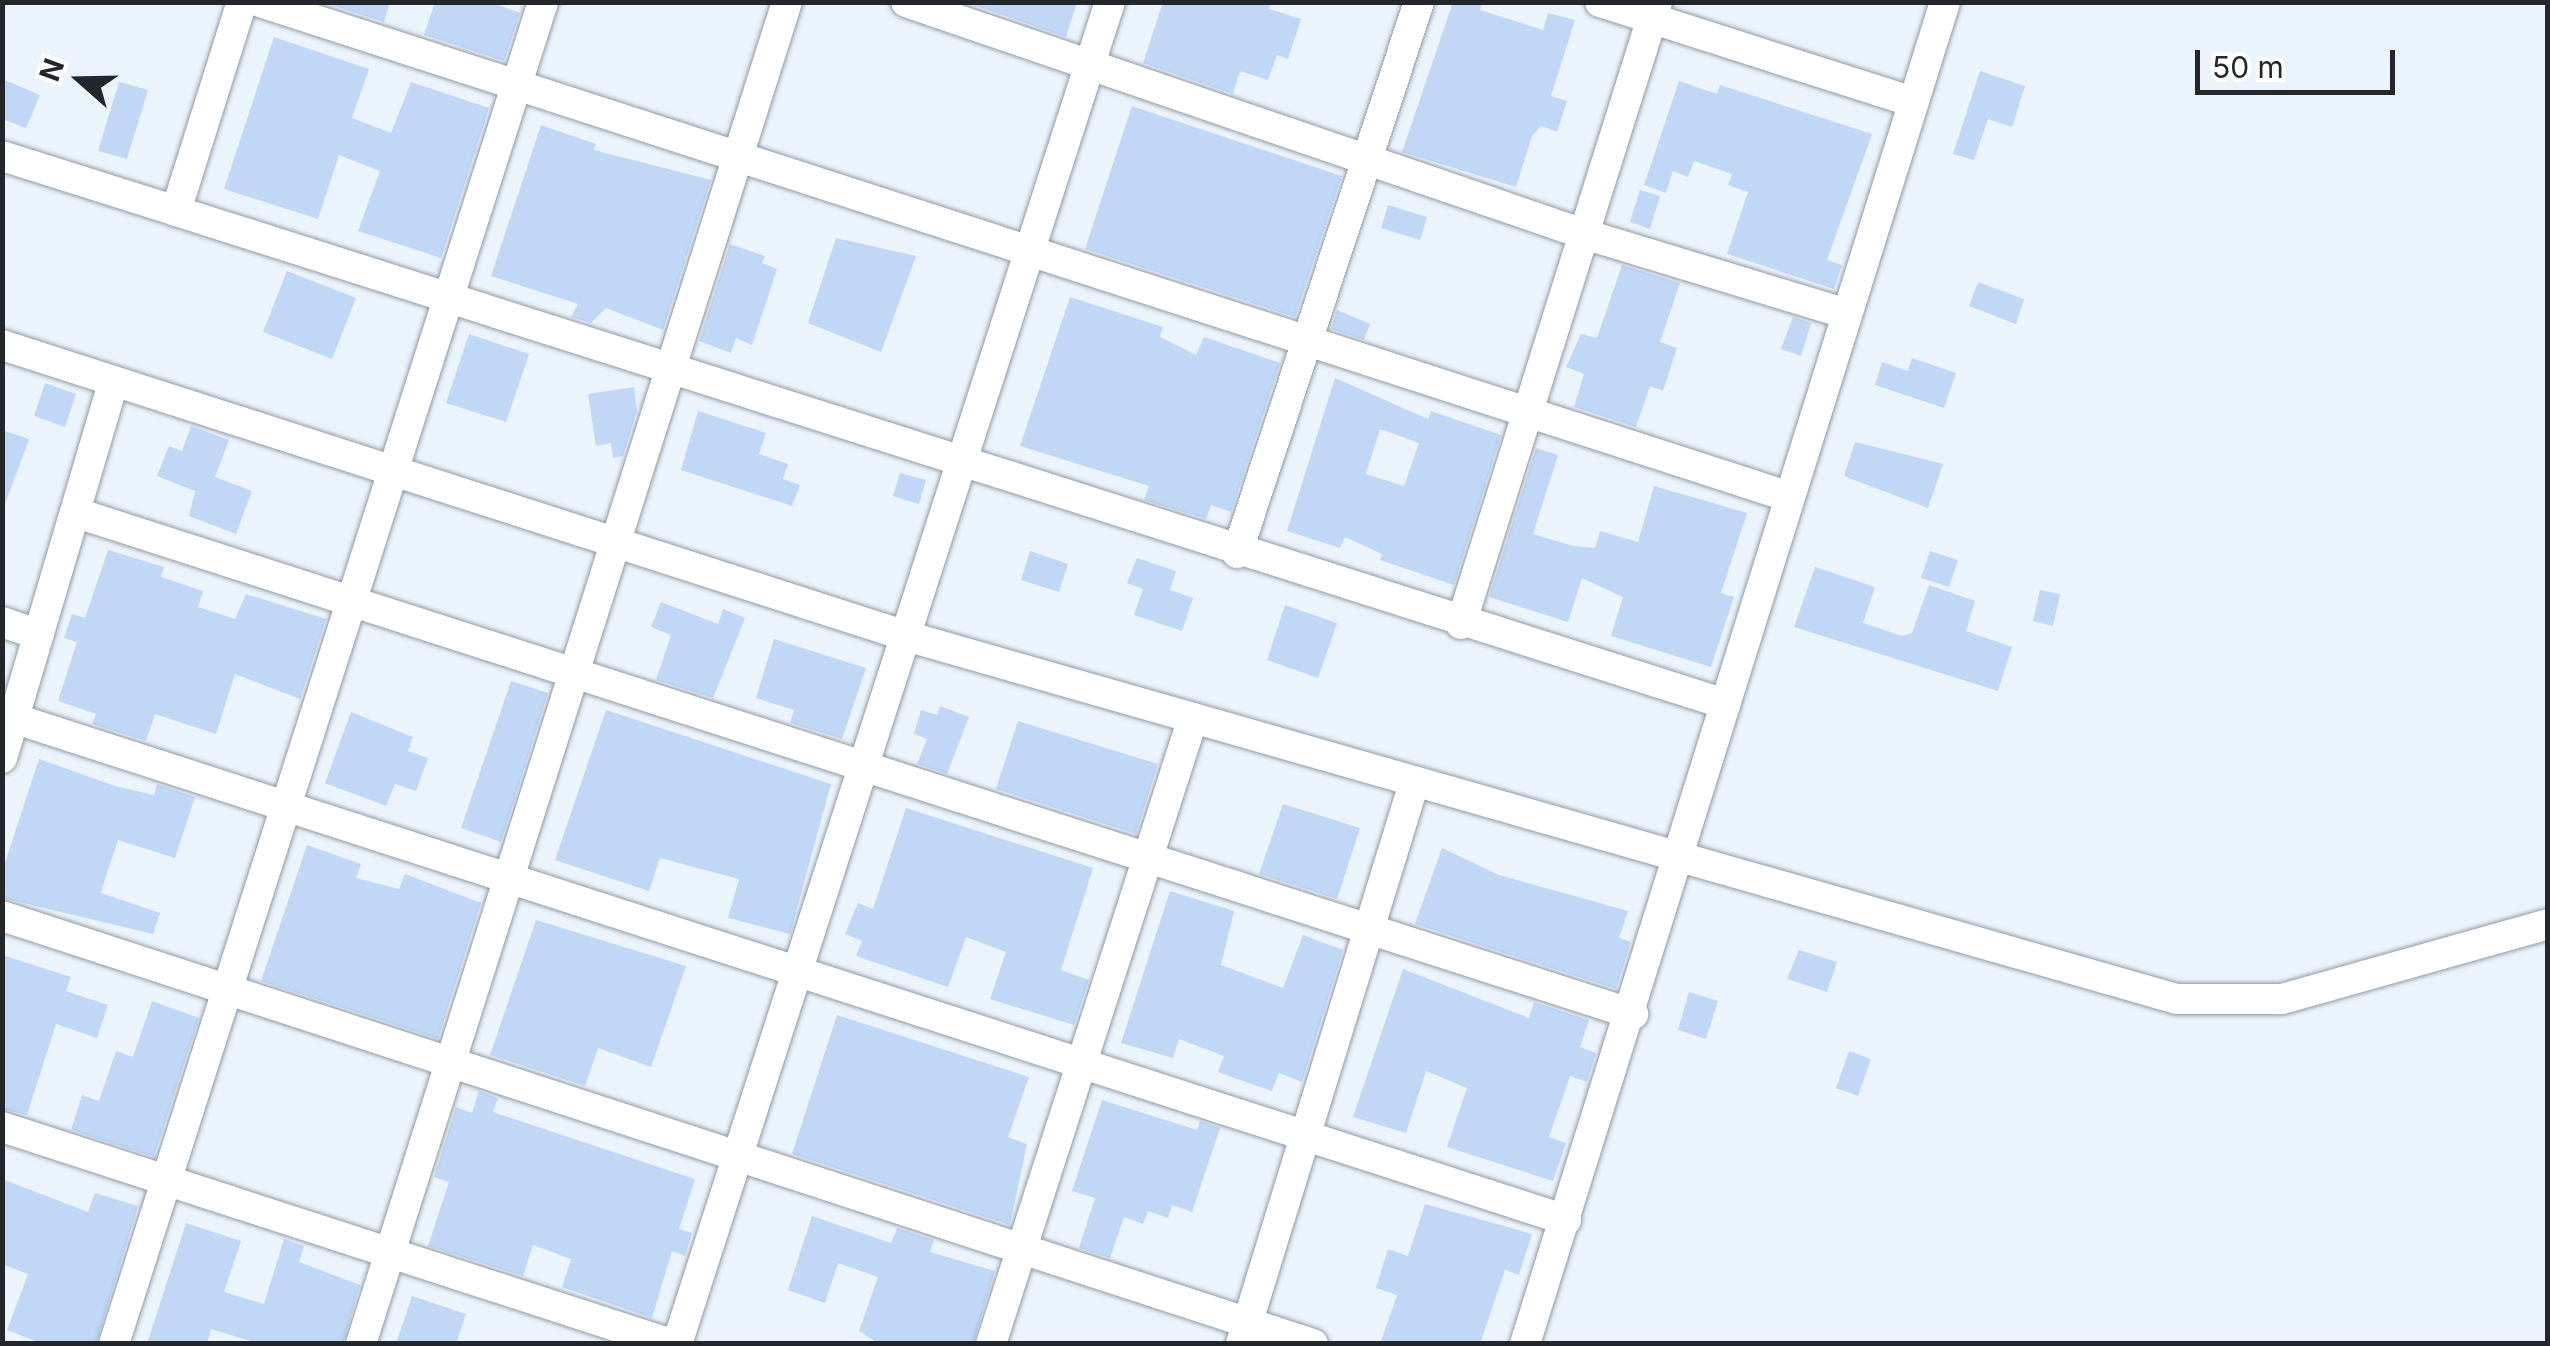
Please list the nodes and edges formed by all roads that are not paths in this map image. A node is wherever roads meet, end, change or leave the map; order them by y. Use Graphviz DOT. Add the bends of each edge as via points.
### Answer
graph roads {
  1 [pos="242,2"];
  2 [pos="260,2"];
  3 [pos="543,2"];
  4 [pos="788,2"];
  5 [pos="906,2"];
  6 [pos="1110,2"];
  7 [pos="1419,2"];
  8 [pos="1600,2"];
  9 [pos="1944,2"];
  10 [pos="1654,10"];
  11 [pos="1090,64"];
  12 [pos="517,86"];
  13 [pos="1912,102"];
  14 [pos="2,156"];
  15 [pos="738,156"];
  16 [pos="1366,156"];
  17 [pos="176,211"];
  18 [pos="1587,235"];
  19 [pos="1032,248"];
  20 [pos="446,302"];
  21 [pos="1844,314"];
  22 [pos="2,345"];
  23 [pos="1306,345"];
  24 [pos="668,370"];
  25 [pos="114,384"];
  26 [pos="1527,412"];
  27 [pos="963,462"];
  28 [pos="395,474"];
  29 [pos="1787,496"];
  30 [pos="77,513"];
  31 [pos="612,544"];
  32 [pos="1237,553"];
  33 [pos="348,603"];
  34 [pos="2,622"];
  35 [pos="1461,624"];
  36 [pos="40,634"];
  37 [pos="906,636"];
  38 [pos="571,678"];
  39 [pos="1725,704"];
  40 [pos="16,718"];
  41 [pos="1193,718"];
  42 [pos="2,758"];
  43 [pos="865,767"];
  44 [pos="1414,784"];
  45 [pos="285,806"];
  46 [pos="1682,855"];
  47 [pos="1147,857"];
  48 [pos="514,880"];
  49 [pos="2,916"];
  50 [pos="2548,924"];
  51 [pos="1368,926"];
  52 [pos="800,966"];
  53 [pos="223,992"];
  54 [pos="1633,1014"];
  55 [pos="1080,1062"];
  56 [pos="453,1064"];
  57 [pos="2,1127"];
  58 [pos="1302,1133"];
  59 [pos="740,1153"];
  60 [pos="167,1180"];
  61 [pos="1566,1220"];
  62 [pos="1023,1245"];
  63 [pos="390,1253"];
  64 [pos="1244,1333"];
  65 [pos="114,1344"];
  66 [pos="361,1344"];
  67 [pos="674,1344"];
  68 [pos="991,1344"];
  69 [pos="1313,1344"];
  70 [pos="1525,1344"];
  1 -- 17 [label="street"];
  2 -- 12 [label="street"];
  3 -- 12 [label="street"];
  4 -- 15 [label="street"];
  5 -- 11 [label="street"];
  6 -- 11 [label="street"];
  7 -- 16 [label="street"];
  8 -- 10 [label="street"];
  9 -- 13 [label="street"];
  10 -- 13 [label="street"];
  10 -- 18 [label="street"];
  11 -- 16 [label="street"];
  11 -- 19 [label="street"];
  12 -- 15 [label="street"];
  12 -- 20 [label="street"];
  13 -- 21 [label="street"];
  14 -- 17 [label="street"];
  15 -- 19 [label="street"];
  15 -- 24 [label="street"];
  16 -- 18 [label="street"];
  16 -- 23 [label="street"];
  17 -- 20 [label="street"];
  18 -- 21 [label="street"];
  18 -- 26 [label="street"];
  19 -- 23 [label="street"];
  19 -- 27 [label="street"];
  20 -- 24 [label="street"];
  20 -- 28 [label="street"];
  21 -- 29 [label="street"];
  22 -- 25 [label="street"];
  23 -- 26 [label="street"];
  23 -- 32 [label="street"];
  24 -- 27 [label="street"];
  24 -- 31 [label="street"];
  25 -- 28 [label="street"];
  25 -- 30 [label="street"];
  26 -- 29 [label="street"];
  26 -- 35 [label="street"];
  27 -- 32 [label="street"];
  27 -- 37 [label="street"];
  28 -- 31 [label="street"];
  28 -- 33 [label="street"];
  29 -- 39 [label="street"];
  30 -- 33 [label="street"];
  30 -- 36 [label="street"];
  31 -- 37 [label="street"];
  31 -- 38 [label="street"];
  32 -- 35 [label="street"];
  33 -- 38 [label="street"];
  33 -- 45 [label="street"];
  34 -- 36 [label="street"];
  35 -- 39 [label="street"];
  36 -- 40 [label="street"];
  37 -- 41 [label="street"];
  37 -- 43 [label="street"];
  38 -- 43 [label="street"];
  38 -- 48 [label="street"];
  39 -- 46 [label="street"];
  40 -- 42 [label="street"];
  40 -- 45 [label="street"];
  41 -- 44 [label="street"];
  41 -- 47 [label="street"];
  43 -- 47 [label="street"];
  43 -- 52 [label="street"];
  44 -- 46 [label="street"];
  44 -- 51 [label="street"];
  45 -- 48 [label="street"];
  45 -- 53 [label="street"];
  46 -- 50 [label="street" via="2176,999 2219,1004 2282,999"];
  46 -- 54 [label="street"];
  47 -- 51 [label="street"];
  47 -- 55 [label="street"];
  48 -- 52 [label="street"];
  48 -- 56 [label="street"];
  49 -- 53 [label="street"];
  51 -- 54 [label="street"];
  51 -- 58 [label="street"];
  52 -- 55 [label="street"];
  52 -- 59 [label="street"];
  53 -- 56 [label="street"];
  53 -- 60 [label="street"];
  54 -- 61 [label="street"];
  55 -- 58 [label="street"];
  55 -- 62 [label="street"];
  56 -- 59 [label="street"];
  56 -- 63 [label="street"];
  57 -- 60 [label="street"];
  58 -- 61 [label="street"];
  58 -- 64 [label="street"];
  59 -- 62 [label="street"];
  59 -- 67 [label="street"];
  60 -- 63 [label="street"];
  60 -- 65 [label="street"];
  61 -- 70 [label="street"];
  62 -- 64 [label="street"];
  62 -- 68 [label="street"];
  63 -- 66 [label="street"];
  63 -- 67 [label="street"];
  64 -- 69 [label="street"];
}
